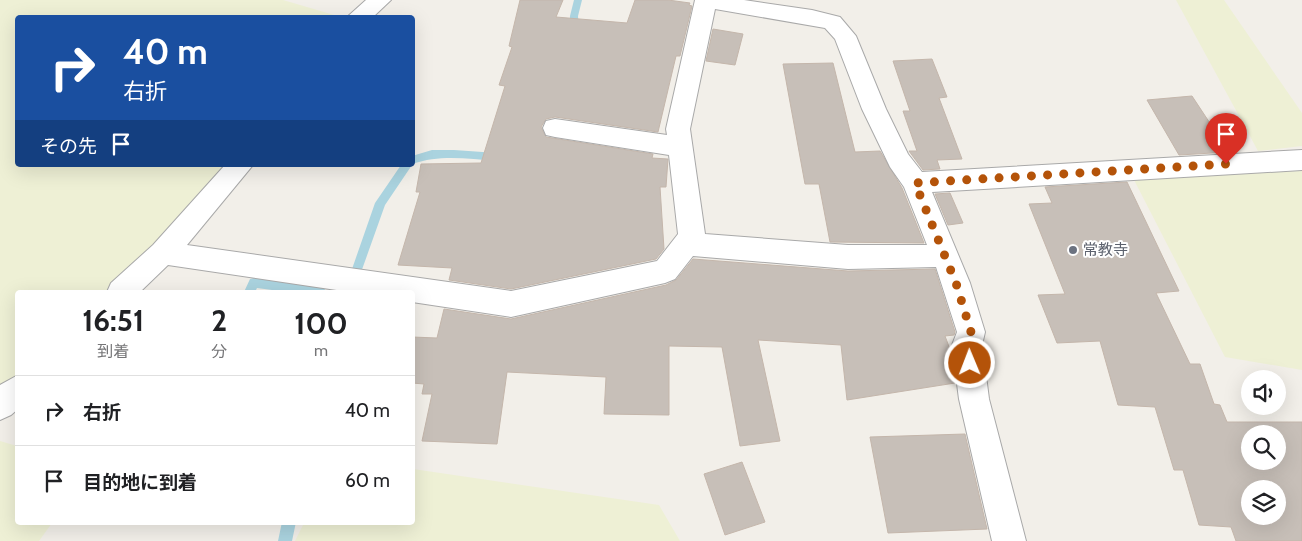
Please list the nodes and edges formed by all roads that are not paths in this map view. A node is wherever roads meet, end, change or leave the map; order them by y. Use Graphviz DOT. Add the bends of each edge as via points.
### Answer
graph roads {
  1 [pos="380,0"];
  2 [pos="707,0"];
  3 [pos="361,15"];
  4 [pos="555,128"];
  5 [pos="681,147"];
  6 [pos="1302,160"];
  7 [pos="238,167"];
  8 [pos="915,183"];
  9 [pos="686,244"];
  10 [pos="163,254"];
  11 [pos="945,255"];
  12 [pos="123,290"];
  13 [pos="414,290"];
  14 [pos="415,290"];
  15 [pos="15,392"];
  16 [pos="0,405"];
  17 [pos="1009,541"];
  1 -- 3 [label="street"];
  2 -- 5 [label="street" via="678,129"];
  2 -- 8 [label="street" via="832,22 845,36 874,109 899,160"];
  4 -- 5 [label="street"];
  5 -- 9 [label="street" via="692,237"];
  6 -- 8 [label="street"];
  7 -- 10 [label="street"];
  8 -- 11 [label="street"];
  9 -- 11 [label="street" via="816,255 912,258"];
  9 -- 14 [label="street" via="665,271 511,304"];
  10 -- 12 [label="street"];
  10 -- 13 [label="street"];
  11 -- 17 [label="street" via="971,332 967,345 974,399"];
  15 -- 16 [label="street"];
}
